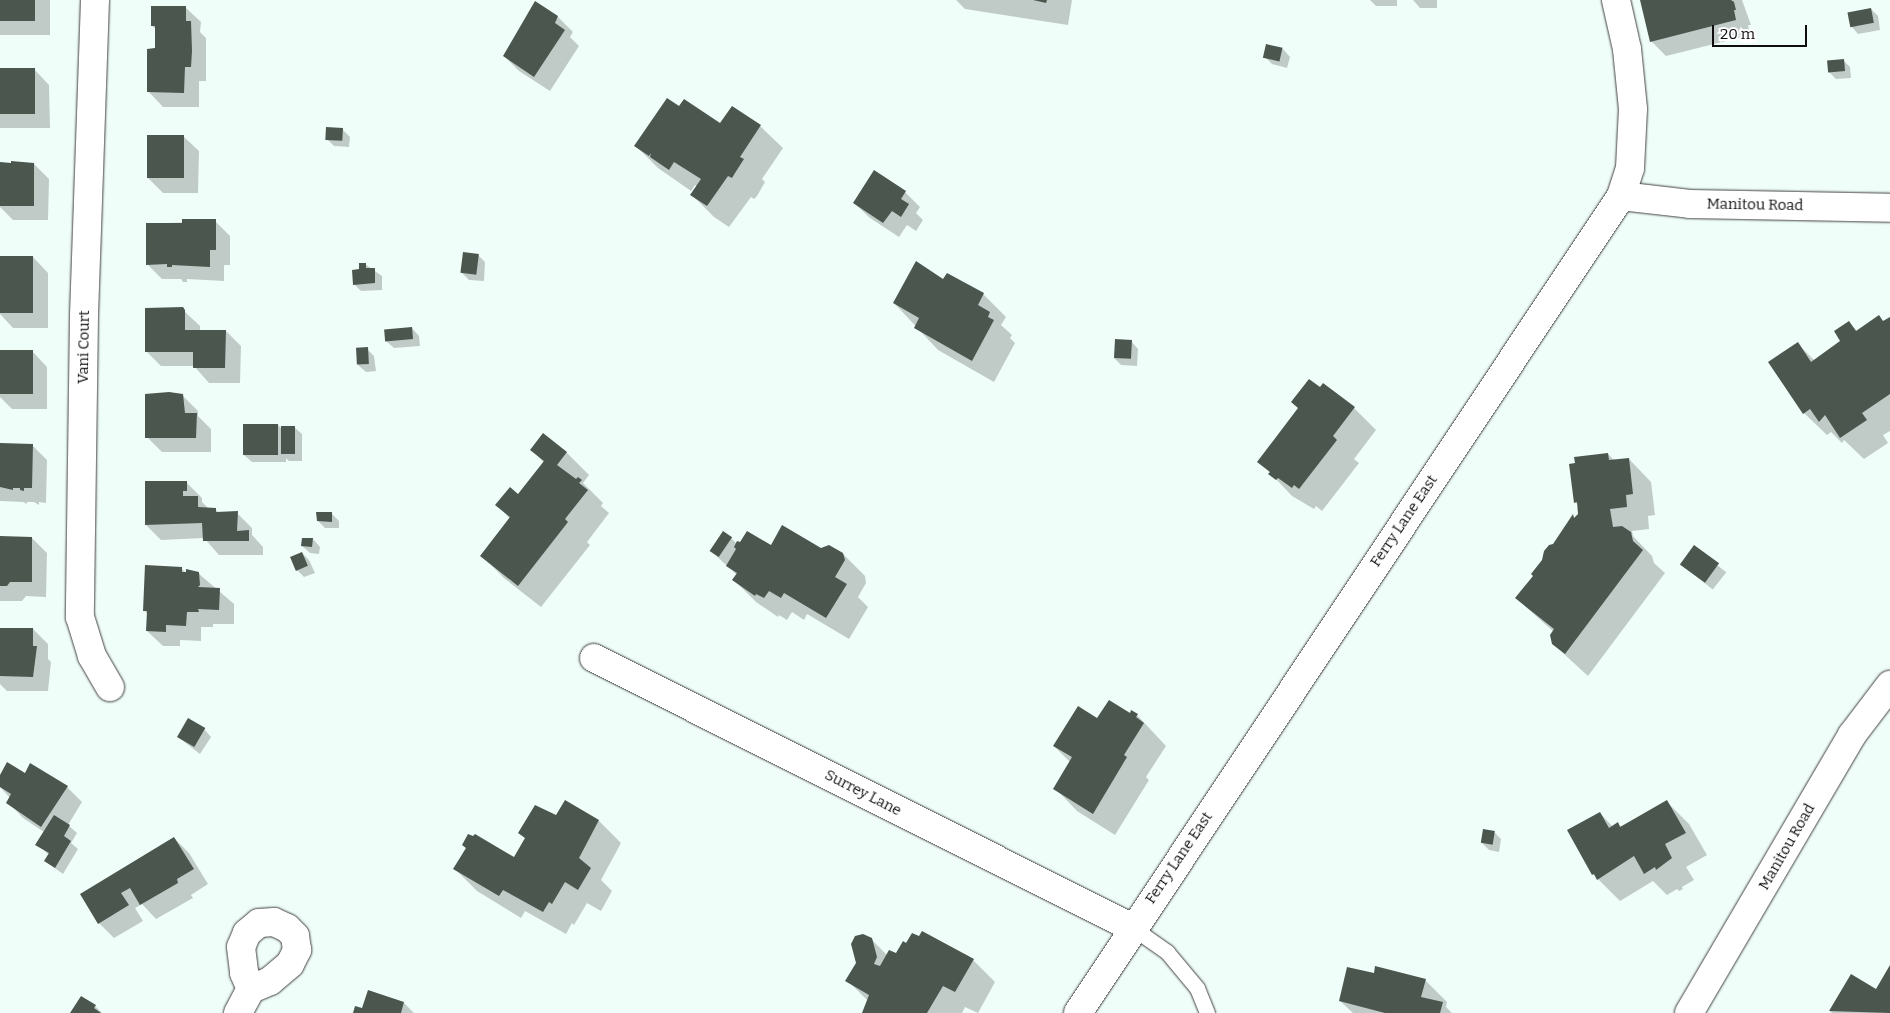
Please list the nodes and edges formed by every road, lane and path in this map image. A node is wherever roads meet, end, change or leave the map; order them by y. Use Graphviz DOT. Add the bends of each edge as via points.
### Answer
graph roads {
  1 [pos="95,0"];
  2 [pos="1616,0"];
  3 [pos="1621,196"];
  4 [pos="1890,208"];
  5 [pos="594,658"];
  6 [pos="1890,685"];
  7 [pos="110,687"];
  8 [pos="1133,928"];
  9 [pos="251,989"];
  10 [pos="238,1013"];
  11 [pos="1078,1013"];
  12 [pos="1207,1013"];
  13 [pos="1689,1013"];
  1 -- 7 [label="street, Vani Court" via="84,316 80,617 92,656"];
  2 -- 3 [label="street, Ferry Lane East" via="1627,49 1633,109 1630,168"];
  3 -- 4 [label="street, Manitou Road" via="1690,204"];
  3 -- 8 [label="street, Ferry Lane East"];
  5 -- 8 [label="street, Surrey Lane"];
  6 -- 13 [label="street, Manitou Road" via="1852,735"];
  8 -- 11 [label="street, Ferry Lane East"];
  8 -- 12 [label="lane" via="1167,952 1197,988"];
  9 -- 10 [label="street"];
}
